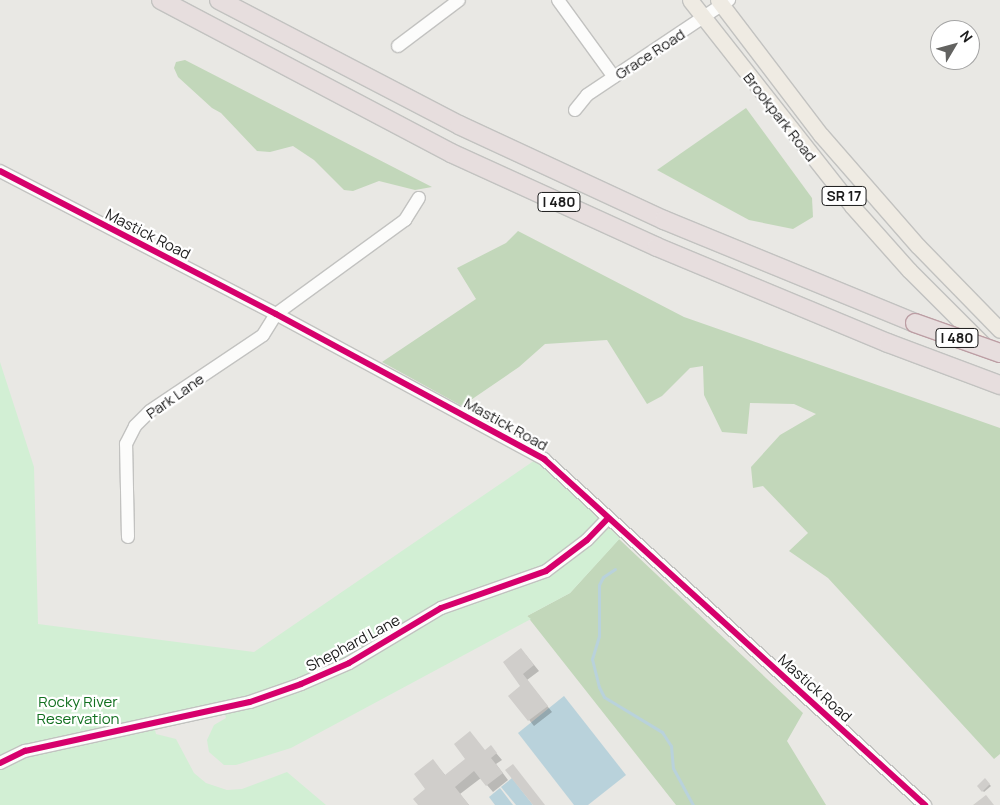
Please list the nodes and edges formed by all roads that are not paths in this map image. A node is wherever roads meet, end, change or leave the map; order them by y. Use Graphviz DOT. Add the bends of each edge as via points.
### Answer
graph roads {
  1 [pos="161,0"];
  2 [pos="218,0"];
  3 [pos="458,0"];
  4 [pos="558,0"];
  5 [pos="690,0"];
  6 [pos="723,2"];
  7 [pos="703,18"];
  8 [pos="398,46"];
  9 [pos="614,78"];
  10 [pos="575,110"];
  11 [pos="0,171"];
  12 [pos="419,198"];
  13 [pos="276,314"];
  14 [pos="1000,330"];
  15 [pos="1000,353"];
  16 [pos="1000,360"];
  17 [pos="1000,385"];
  18 [pos="608,518"];
  19 [pos="128,537"];
  20 [pos="0,763"];
  21 [pos="925,805"];
  1 -- 17 [label="highway, I 480" via="451,153 657,247"];
  2 -- 15 [label="highway, I 480, bridge" via="450,120 628,203 914,322"];
  3 -- 8 [label="street"];
  4 -- 9 [label="street"];
  5 -- 7 [label="main road, Brookpark Road / SR 17"];
  6 -- 7 [label="street, Grace Road"];
  6 -- 14 [label="main road, Brookpark Road / SR 17" via="821,135 918,246"];
  7 -- 9 [label="street, Grace Road"];
  7 -- 16 [label="main road, Brookpark Road / SR 17" via="852,206 909,270"];
  9 -- 10 [label="street, Grace Road" via="587,96"];
  11 -- 13 [label="street, Mastick Road"];
  12 -- 13 [label="street" via="404,220"];
  13 -- 18 [label="street, Mastick Road" via="544,459"];
  13 -- 19 [label="street, Park Lane" via="263,335 150,411 135,426 126,444"];
  18 -- 20 [label="street, Shephard Lane" via="587,540 546,571 441,608 349,663 301,684 250,702 25,751"];
  18 -- 21 [label="street, Mastick Road"];
}
